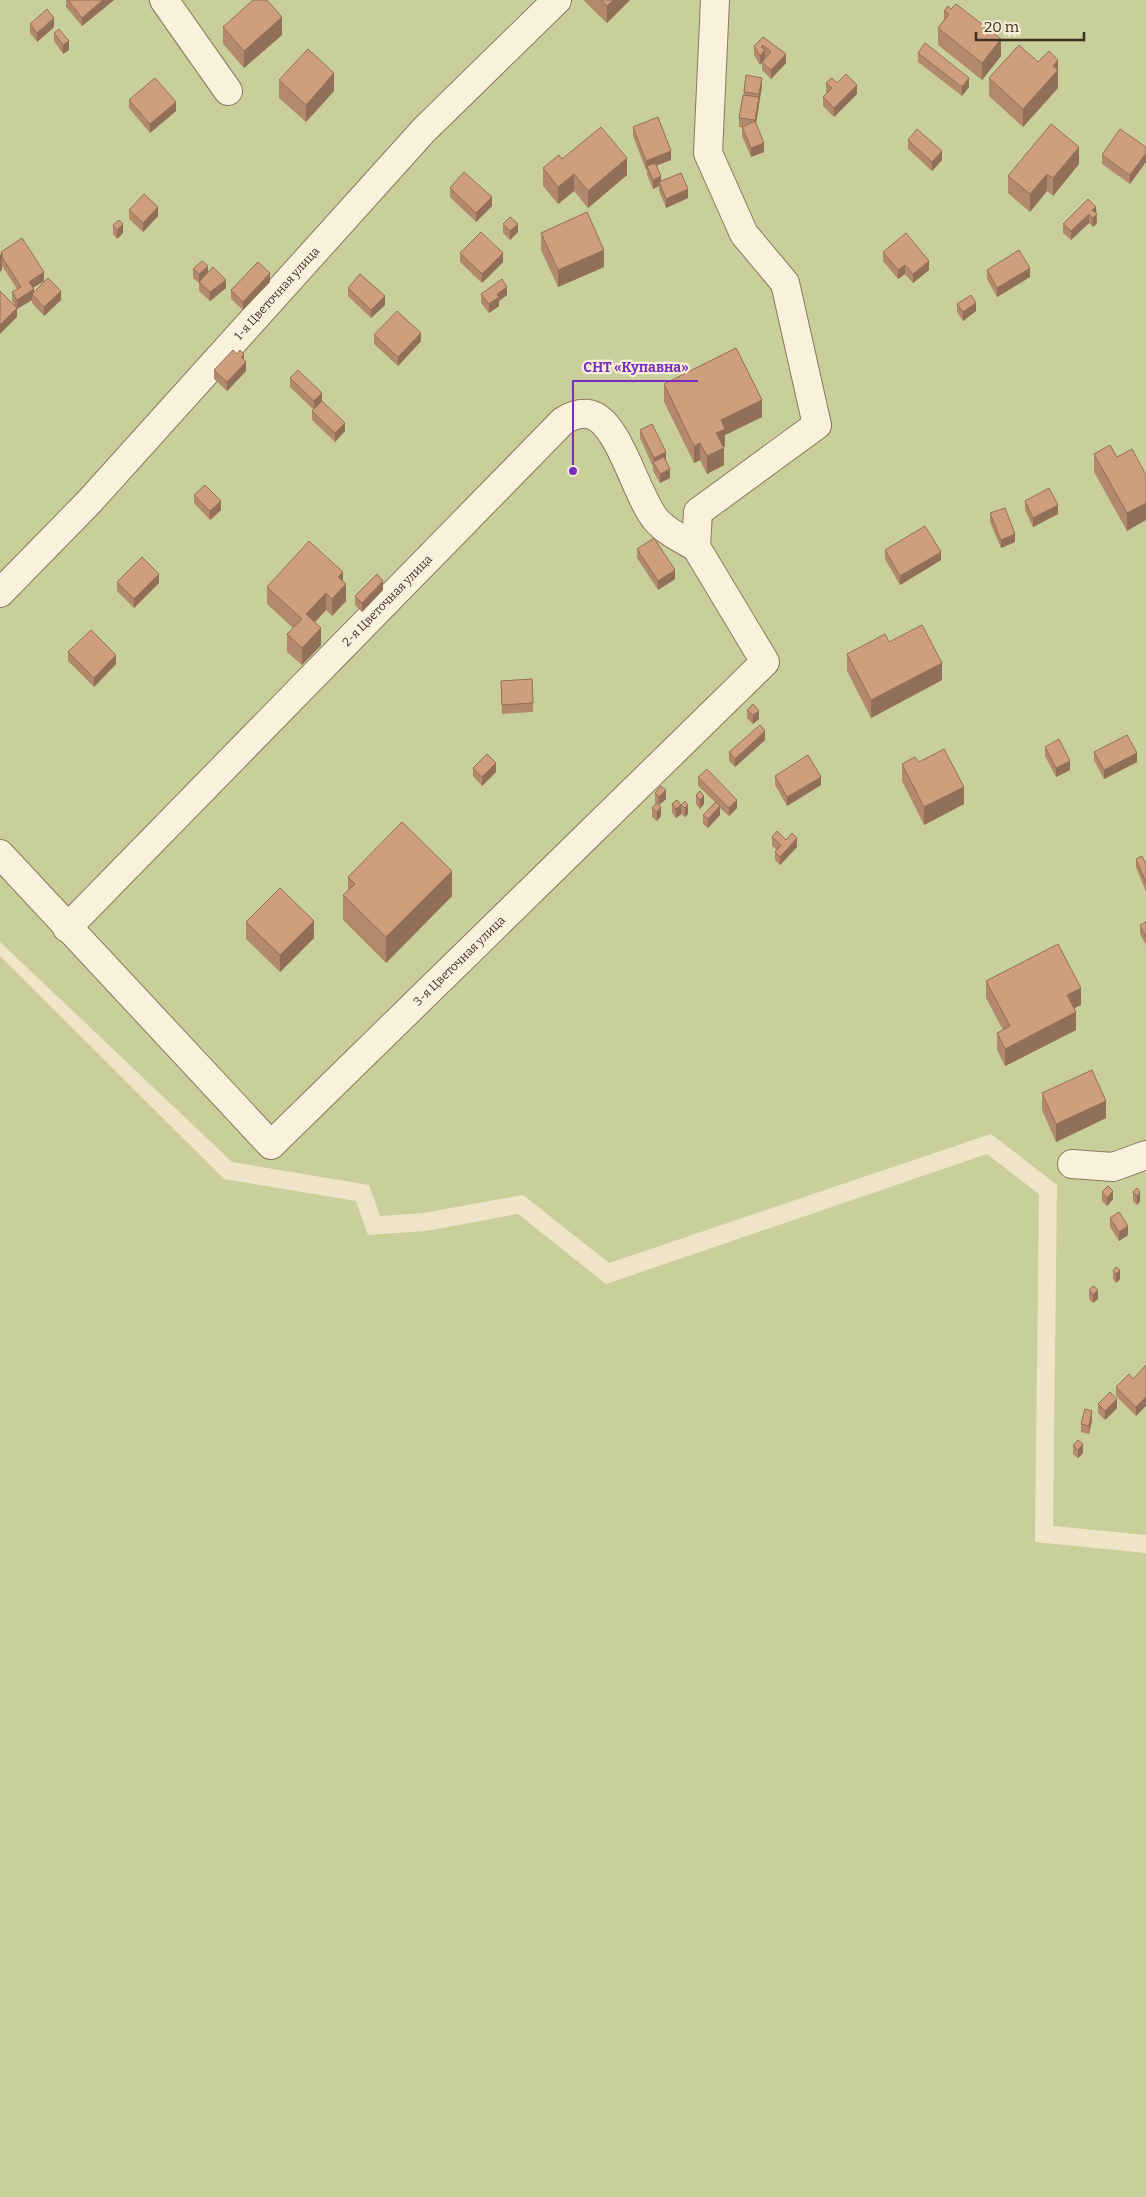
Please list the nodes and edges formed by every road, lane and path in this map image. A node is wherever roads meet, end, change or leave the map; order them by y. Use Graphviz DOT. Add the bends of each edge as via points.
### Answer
graph roads {
  1 [pos="164,0"];
  2 [pos="557,0"];
  3 [pos="715,0"];
  4 [pos="228,91"];
  5 [pos="696,546"];
  6 [pos="0,593"];
  7 [pos="0,854"];
  8 [pos="67,928"];
  9 [pos="1146,1155"];
  10 [pos="1072,1164"];
  1 -- 4 [label="street"];
  2 -- 6 [label="street, 1-я Цветочная улица" via="424,130 89,502"];
  3 -- 5 [label="street" via="708,154 744,234 785,283 817,425 698,512"];
  5 -- 8 [label="street, 2-я Цветочная улица" via="670,533 657,521 646,506 612,433 603,421 590,414 576,414 563,421"];
  5 -- 8 [label="street, 3-я Цветочная улица" via="765,662 271,1145"];
  7 -- 8 [label="street"];
  9 -- 10 [label="street" via="1113,1167"];
}
